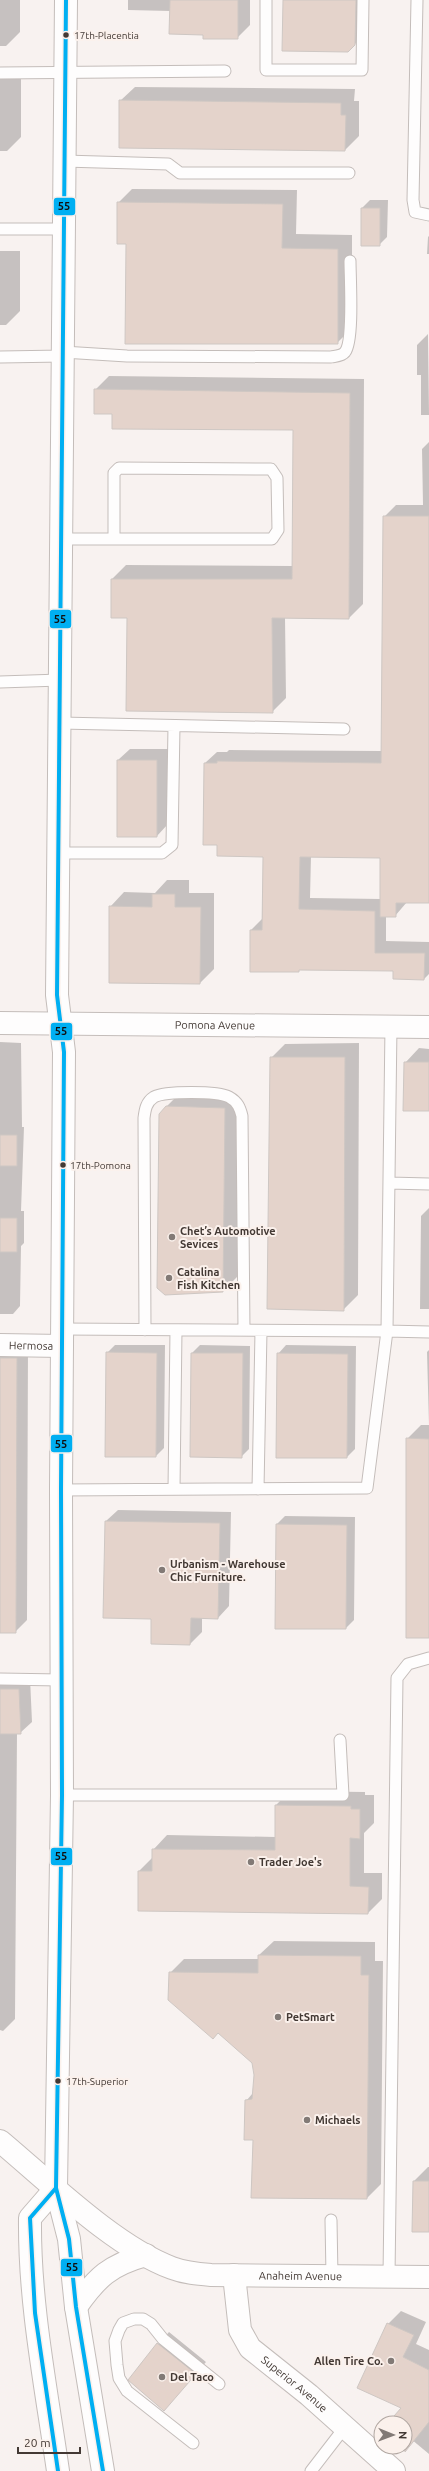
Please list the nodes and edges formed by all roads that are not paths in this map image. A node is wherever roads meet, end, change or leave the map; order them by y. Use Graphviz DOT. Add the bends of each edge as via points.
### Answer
graph roads {
  1 [pos="66,0"];
  2 [pos="266,0"];
  3 [pos="363,0"];
  4 [pos="417,0"];
  5 [pos="225,71"];
  6 [pos="0,73"];
  7 [pos="65,73"];
  8 [pos="64,161"];
  9 [pos="349,173"];
  10 [pos="429,215"];
  11 [pos="0,229"];
  12 [pos="64,229"];
  13 [pos="350,261"];
  14 [pos="63,354"];
  15 [pos="0,357"];
  16 [pos="61,539"];
  17 [pos="114,539"];
  18 [pos="60,680"];
  19 [pos="0,682"];
  20 [pos="60,723"];
  21 [pos="174,726"];
  22 [pos="344,729"];
  23 [pos="58,853"];
  24 [pos="0,1023"];
  25 [pos="61,1024"];
  26 [pos="391,1026"];
  27 [pos="429,1027"];
  28 [pos="389,1183"];
  29 [pos="429,1184"];
  30 [pos="145,1330"];
  31 [pos="176,1330"];
  32 [pos="244,1330"];
  33 [pos="261,1330"];
  34 [pos="387,1331"];
  35 [pos="429,1332"];
  36 [pos="62,1338"];
  37 [pos="0,1345"];
  38 [pos="258,1489"];
  39 [pos="61,1490"];
  40 [pos="174,1490"];
  41 [pos="429,1658"];
  42 [pos="0,1679"];
  43 [pos="61,1680"];
  44 [pos="340,1740"];
  45 [pos="62,1795"];
  46 [pos="0,2141"];
  47 [pos="56,2188"];
  48 [pos="331,2220"];
  49 [pos="146,2255"];
  50 [pos="234,2275"];
  51 [pos="332,2276"];
  52 [pos="389,2276"];
  53 [pos="429,2277"];
  54 [pos="76,2307"];
  55 [pos="220,2384"];
  56 [pos="345,2427"];
  57 [pos="193,2443"];
  58 [pos="58,2471"];
  59 [pos="103,2471"];
  60 [pos="311,2471"];
  61 [pos="394,2471"];
  1 -- 7 [label="street"];
  2 -- 3 [label="lane" via="266,70 362,70"];
  4 -- 10 [label="lane" via="413,200 415,212"];
  5 -- 7 [label="lane"];
  6 -- 7 [label="lane"];
  7 -- 8 [label="street"];
  8 -- 9 [label="lane" via="168,164 180,173"];
  8 -- 12 [label="street"];
  11 -- 12 [label="lane"];
  12 -- 14 [label="street"];
  13 -- 14 [label="lane" via="350,336 347,350 341,355 331,357"];
  14 -- 15 [label="lane"];
  14 -- 16 [label="street"];
  16 -- 17 [label="lane"];
  16 -- 18 [label="street"];
  17 -- 17 [label="lane" via="272,538 278,530 277,478 271,469 119,468 114,473"];
  18 -- 19 [label="lane"];
  18 -- 20 [label="street"];
  20 -- 21 [label="lane"];
  20 -- 23 [label="street"];
  21 -- 22 [label="lane"];
  21 -- 23 [label="lane" via="172,845 162,854"];
  23 -- 25 [label="street" via="57,995"];
  24 -- 25 [label="street, Pomona Avenue"];
  25 -- 26 [label="street, Pomona Avenue"];
  25 -- 36 [label="street" via="64,1052"];
  26 -- 27 [label="street, Pomona Avenue"];
  26 -- 28 [label="lane"];
  28 -- 29 [label="lane"];
  28 -- 34 [label="lane"];
  30 -- 31 [label="lane"];
  30 -- 32 [label="lane" via="144,1118 146,1106 153,1098 163,1094 216,1094 228,1096 238,1104 242,1116"];
  30 -- 36 [label="lane"];
  31 -- 32 [label="lane"];
  31 -- 40 [label="lane"];
  32 -- 33 [label="lane"];
  33 -- 34 [label="lane"];
  33 -- 38 [label="lane"];
  34 -- 35 [label="lane"];
  34 -- 38 [label="lane" via="367,1488"];
  36 -- 37 [label="street, Hermosa"];
  36 -- 39 [label="street"];
  38 -- 40 [label="lane"];
  39 -- 40 [label="lane"];
  39 -- 43 [label="street"];
  41 -- 52 [label="lane" via="408,1664 397,1678"];
  42 -- 43 [label="lane"];
  43 -- 45 [label="street"];
  44 -- 45 [label="lane" via="343,1795"];
  45 -- 47 [label="street"];
  46 -- 47 [label="street"];
  47 -- 49 [label="street" via="103,2227"];
  47 -- 54 [label="street" via="69,2239"];
  47 -- 58 [label="street" via="30,2218 30,2259 34,2305"];
  48 -- 51 [label="lane"];
  49 -- 50 [label="street, Anaheim Avenue" via="172,2268 191,2273"];
  49 -- 54 [label="street" via="124,2261 104,2273"];
  50 -- 51 [label="street, Anaheim Avenue"];
  50 -- 56 [label="street, Superior Avenue" via="240,2330 250,2348"];
  51 -- 52 [label="street, Anaheim Avenue"];
  52 -- 53 [label="street, Anaheim Avenue"];
  54 -- 59 [label="street"];
  55 -- 57 [label="lane" via="163,2339 151,2324 143,2319 123,2323 115,2341 119,2378 127,2392"];
  56 -- 60 [label="lane"];
  56 -- 61 [label="street, Superior Avenue"];
}
